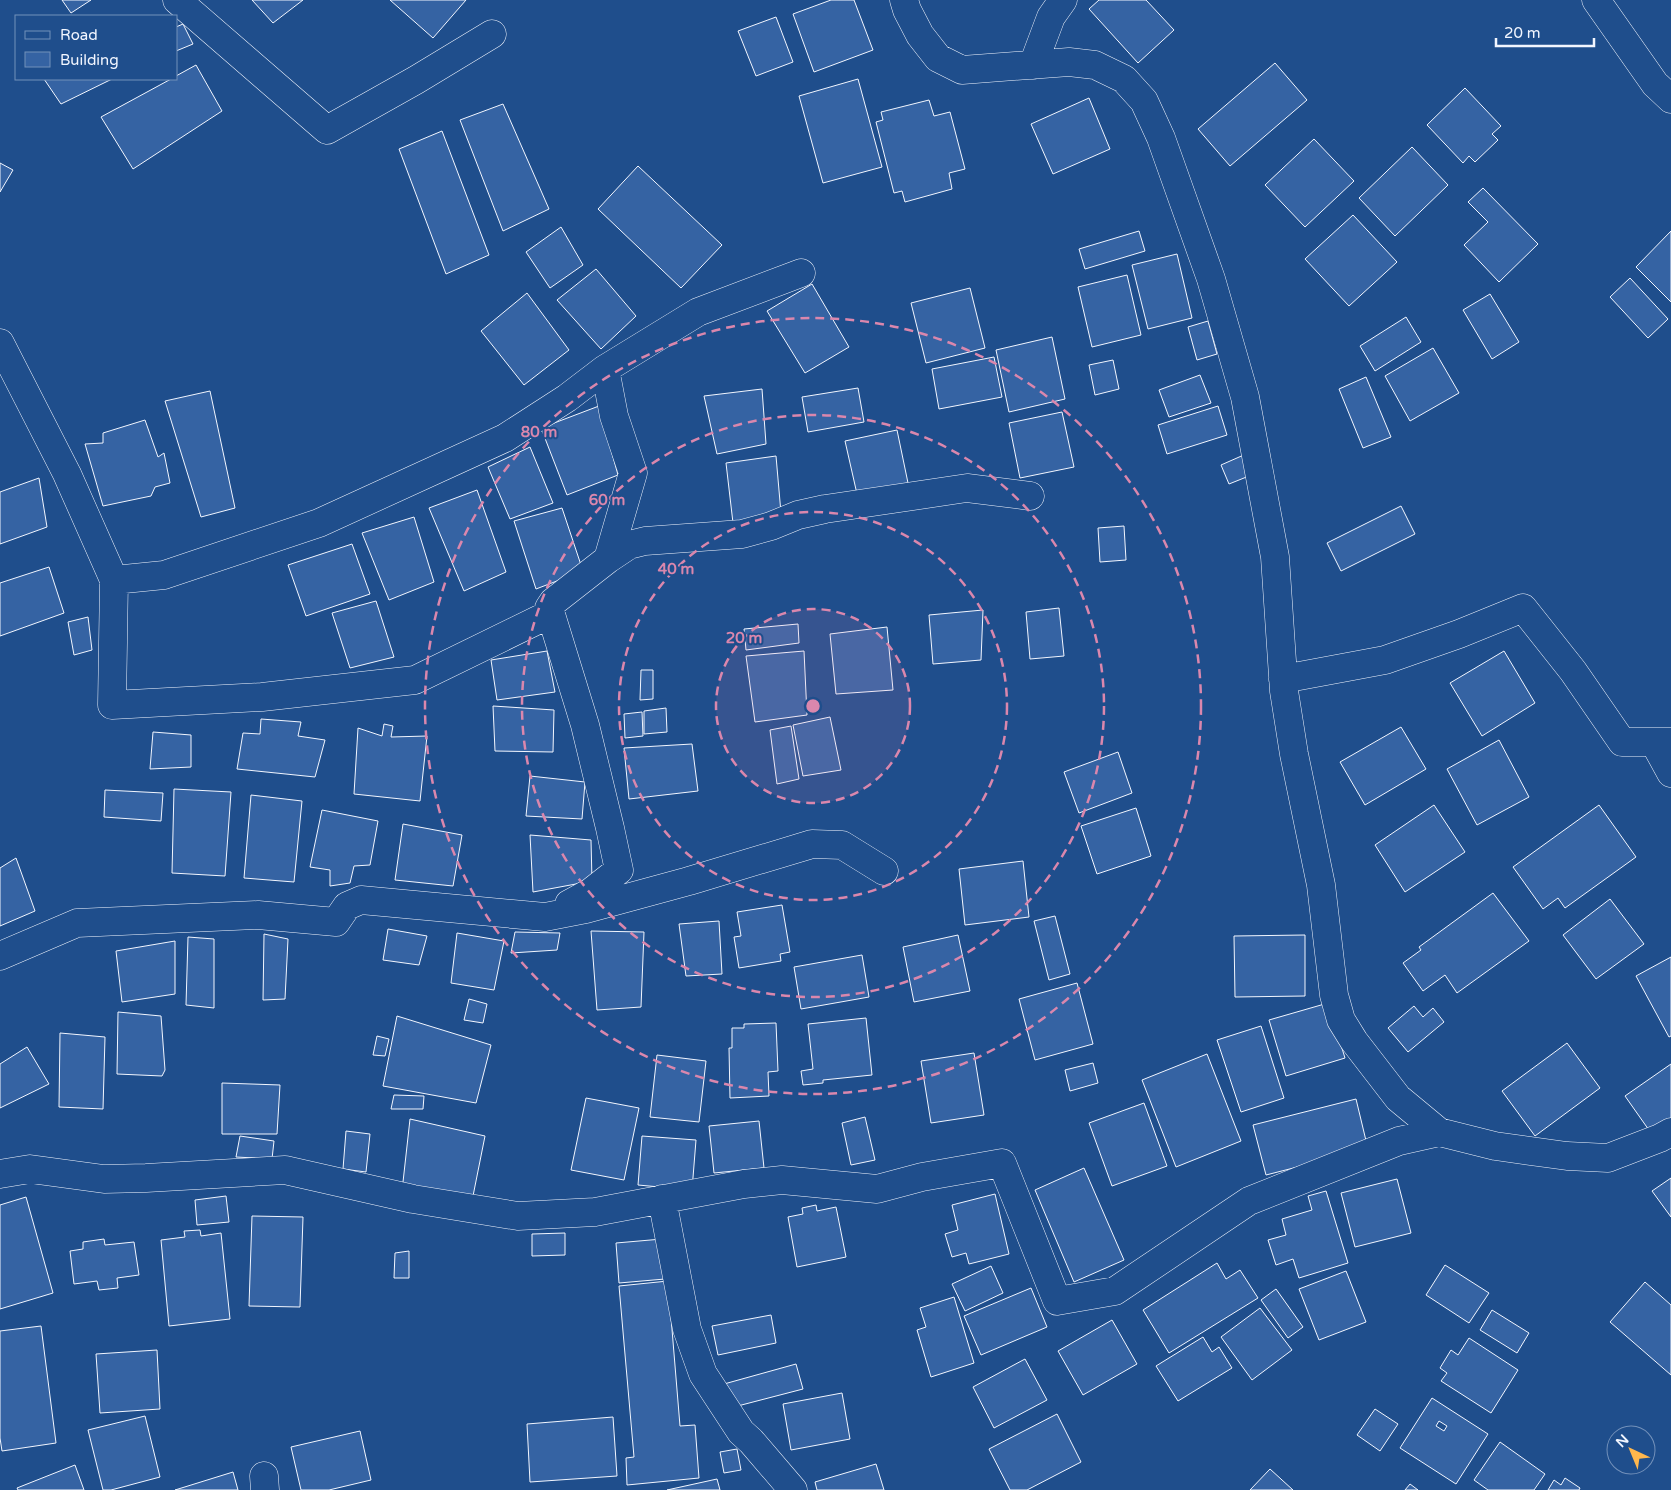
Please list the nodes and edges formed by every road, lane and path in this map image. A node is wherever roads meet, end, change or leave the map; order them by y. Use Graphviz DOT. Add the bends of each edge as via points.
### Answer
graph roads {
  1 [pos="177,0"];
  2 [pos="904,0"];
  3 [pos="1063,0"];
  4 [pos="1596,0"];
  5 [pos="492,34"];
  6 [pos="1033,65"];
  7 [pos="1671,99"];
  8 [pos="801,273"];
  9 [pos="0,343"];
  10 [pos="604,369"];
  11 [pos="1030,496"];
  12 [pos="608,559"];
  13 [pos="114,580"];
  14 [pos="550,614"];
  15 [pos="1283,679"];
  16 [pos="1663,742"];
  17 [pos="1671,773"];
  18 [pos="884,871"];
  19 [pos="545,917"];
  20 [pos="0,956"];
  21 [pos="1398,1098"];
  22 [pos="1439,1132"];
  23 [pos="1671,1132"];
  24 [pos="1399,1141"];
  25 [pos="0,1174"];
  26 [pos="662,1199"];
  27 [pos="793,1490"];
  1 -- 5 [label="street" via="327,130"];
  2 -- 6 [label="street" via="920,36 938,58 962,70"];
  3 -- 6 [label="street" via="1051,17"];
  4 -- 7 [label="street" via="1655,84"];
  6 -- 15 [label="street" via="1069,62 1095,65 1124,79 1144,101 1161,138 1212,278 1245,397 1275,557"];
  8 -- 10 [label="street" via="698,312"];
  9 -- 13 [label="street" via="67,474"];
  10 -- 12 [label="street" via="614,416 633,473"];
  10 -- 13 [label="street" via="567,398 505,438 319,523 164,575"];
  11 -- 12 [label="street" via="957,489 825,509 742,534 645,541 628,545"];
  12 -- 14 [label="street" via="552,602"];
  13 -- 14 [label="street" via="112,705 262,697 415,680"];
  14 -- 19 [label="street" via="585,725 619,870 590,892"];
  15 -- 16 [label="street" via="1385,660 1523,608 1573,671 1622,742"];
  15 -- 21 [label="street" via="1320,885 1334,995 1341,1020 1354,1041"];
  16 -- 17 [label="street"];
  18 -- 19 [label="street" via="842,845 812,844 689,881"];
  19 -- 20 [label="street" via="361,900 347,906 336,922 258,915 77,923"];
  21 -- 22 [label="street"];
  21 -- 24 [label="street"];
  22 -- 23 [label="street" via="1495,1146 1608,1158"];
  22 -- 24 [label="street"];
  24 -- 26 [label="street" via="1249,1201 1115,1291 1057,1301 1002,1163 877,1189 782,1180"];
  25 -- 26 [label="street" via="30,1169 104,1179 285,1170 413,1199 518,1216 595,1212"];
  26 -- 27 [label="street" via="687,1329 703,1374 741,1432"];
}
